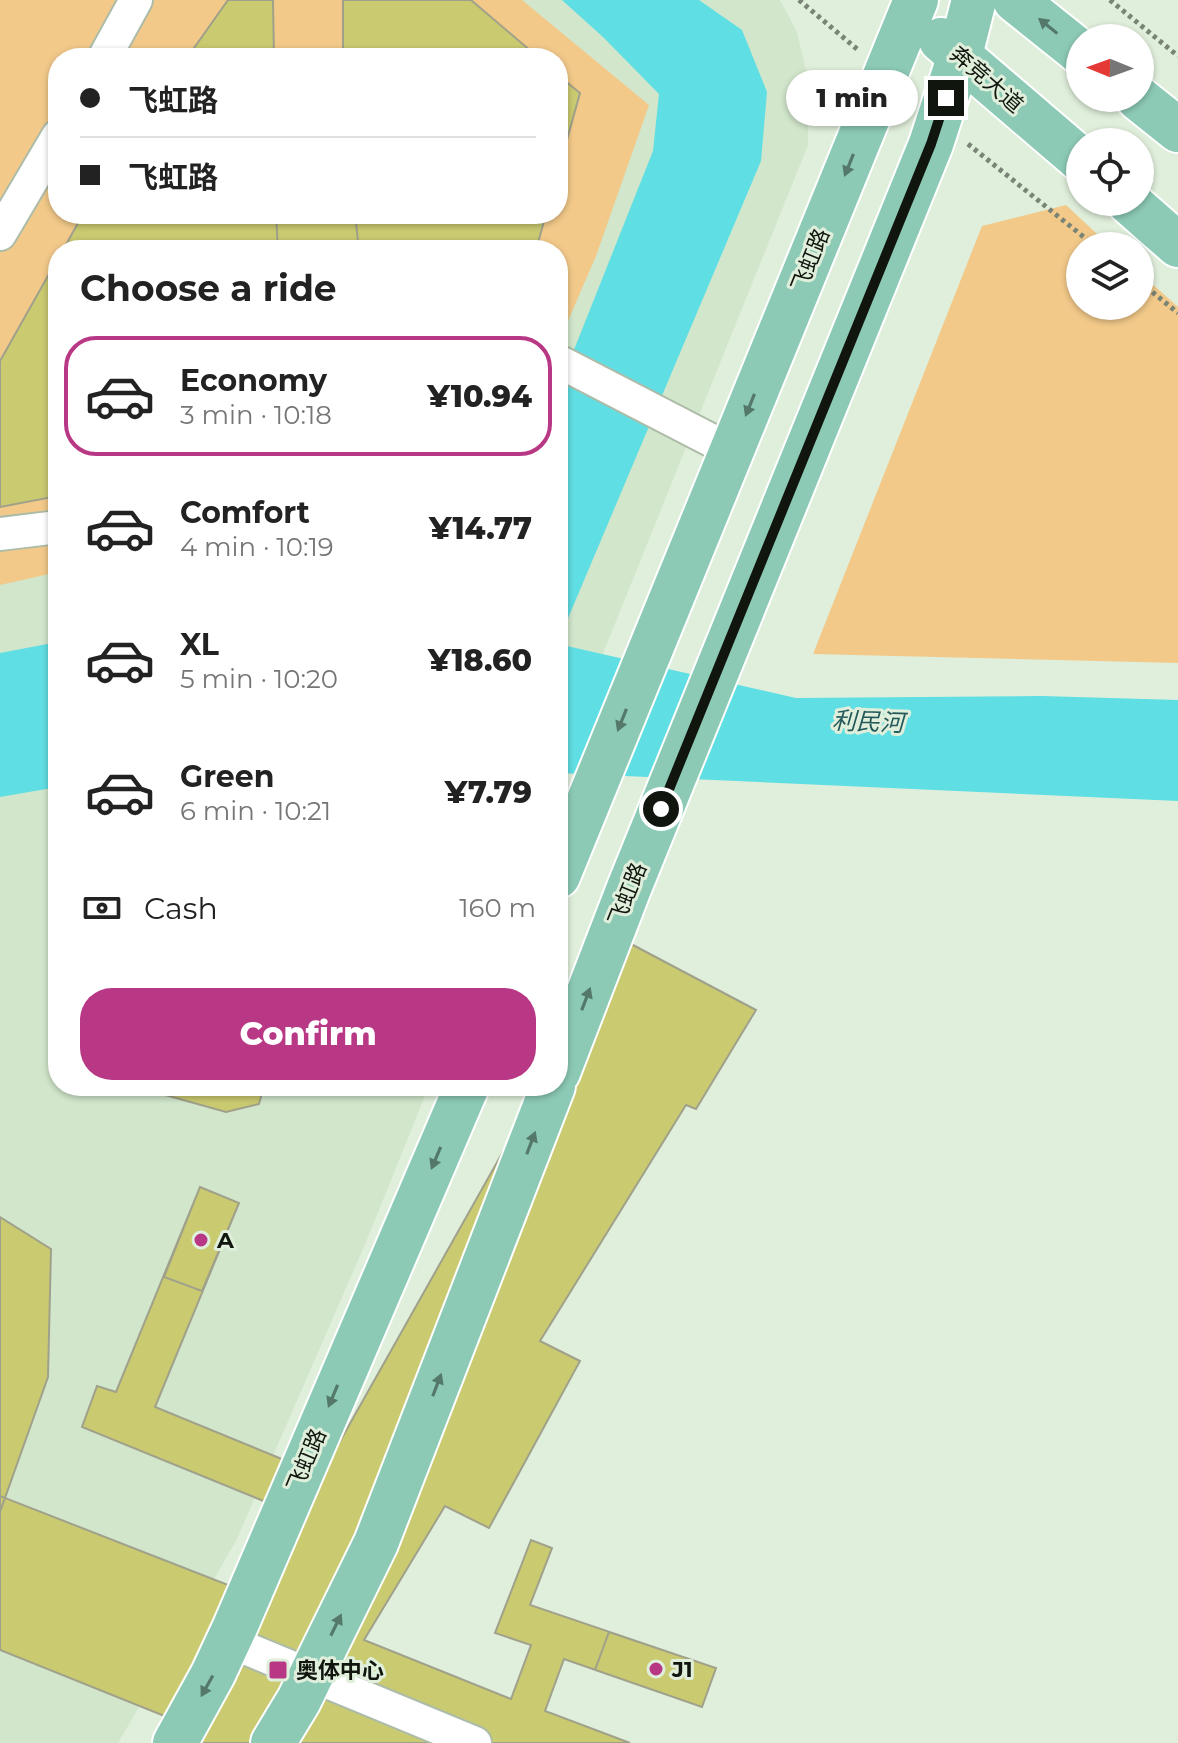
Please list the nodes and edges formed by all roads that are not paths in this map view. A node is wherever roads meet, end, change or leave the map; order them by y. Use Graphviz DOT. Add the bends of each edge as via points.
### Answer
graph roads {
  1 [pos="136,0"];
  2 [pos="974,0"];
  3 [pos="1015,0"];
  4 [pos="906,5"];
  5 [pos="1066,41"];
  6 [pos="110,48"];
  7 [pos="960,55"];
  8 [pos="1154,111"];
  9 [pos="1178,130"];
  10 [pos="1066,147"];
  11 [pos="48,153"];
  12 [pos="1145,216"];
  13 [pos="0,234"];
  14 [pos="1178,245"];
  15 [pos="568,366"];
  16 [pos="732,451"];
  17 [pos="48,528"];
  18 [pos="0,534"];
  19 [pos="568,853"];
  20 [pos="568,1046"];
  21 [pos="463,1096"];
  22 [pos="549,1096"];
  23 [pos="228,1641"];
  24 [pos="310,1677"];
  25 [pos="175,1743"];
  26 [pos="273,1743"];
  27 [pos="475,1743"];
  1 -- 6 [label="street"];
  2 -- 7 [label="main road, 飞虹路"];
  5 -- 3 [label="main road, one-way"];
  4 -- 7 [label="main road, 奔竞大道"];
  4 -- 16 [label="main road, 飞虹路, one-way"];
  7 -- 10 [label="main road, 奔竞大道"];
  20 -- 7 [label="main road, 飞虹路, one-way" via="931,144"];
  8 -- 9 [label="main road"];
  11 -- 13 [label="street"];
  12 -- 14 [label="main road"];
  15 -- 16 [label="street"];
  16 -- 19 [label="main road, 飞虹路, one-way"];
  17 -- 18 [label="street"];
  21 -- 23 [label="main road, 飞虹路, one-way"];
  24 -- 22 [label="main road, one-way" via="376,1543"];
  23 -- 24 [label="street"];
  23 -- 25 [label="main road, 飞虹路, one-way"];
  24 -- 26 [label="main road"];
  24 -- 27 [label="street"];
}
